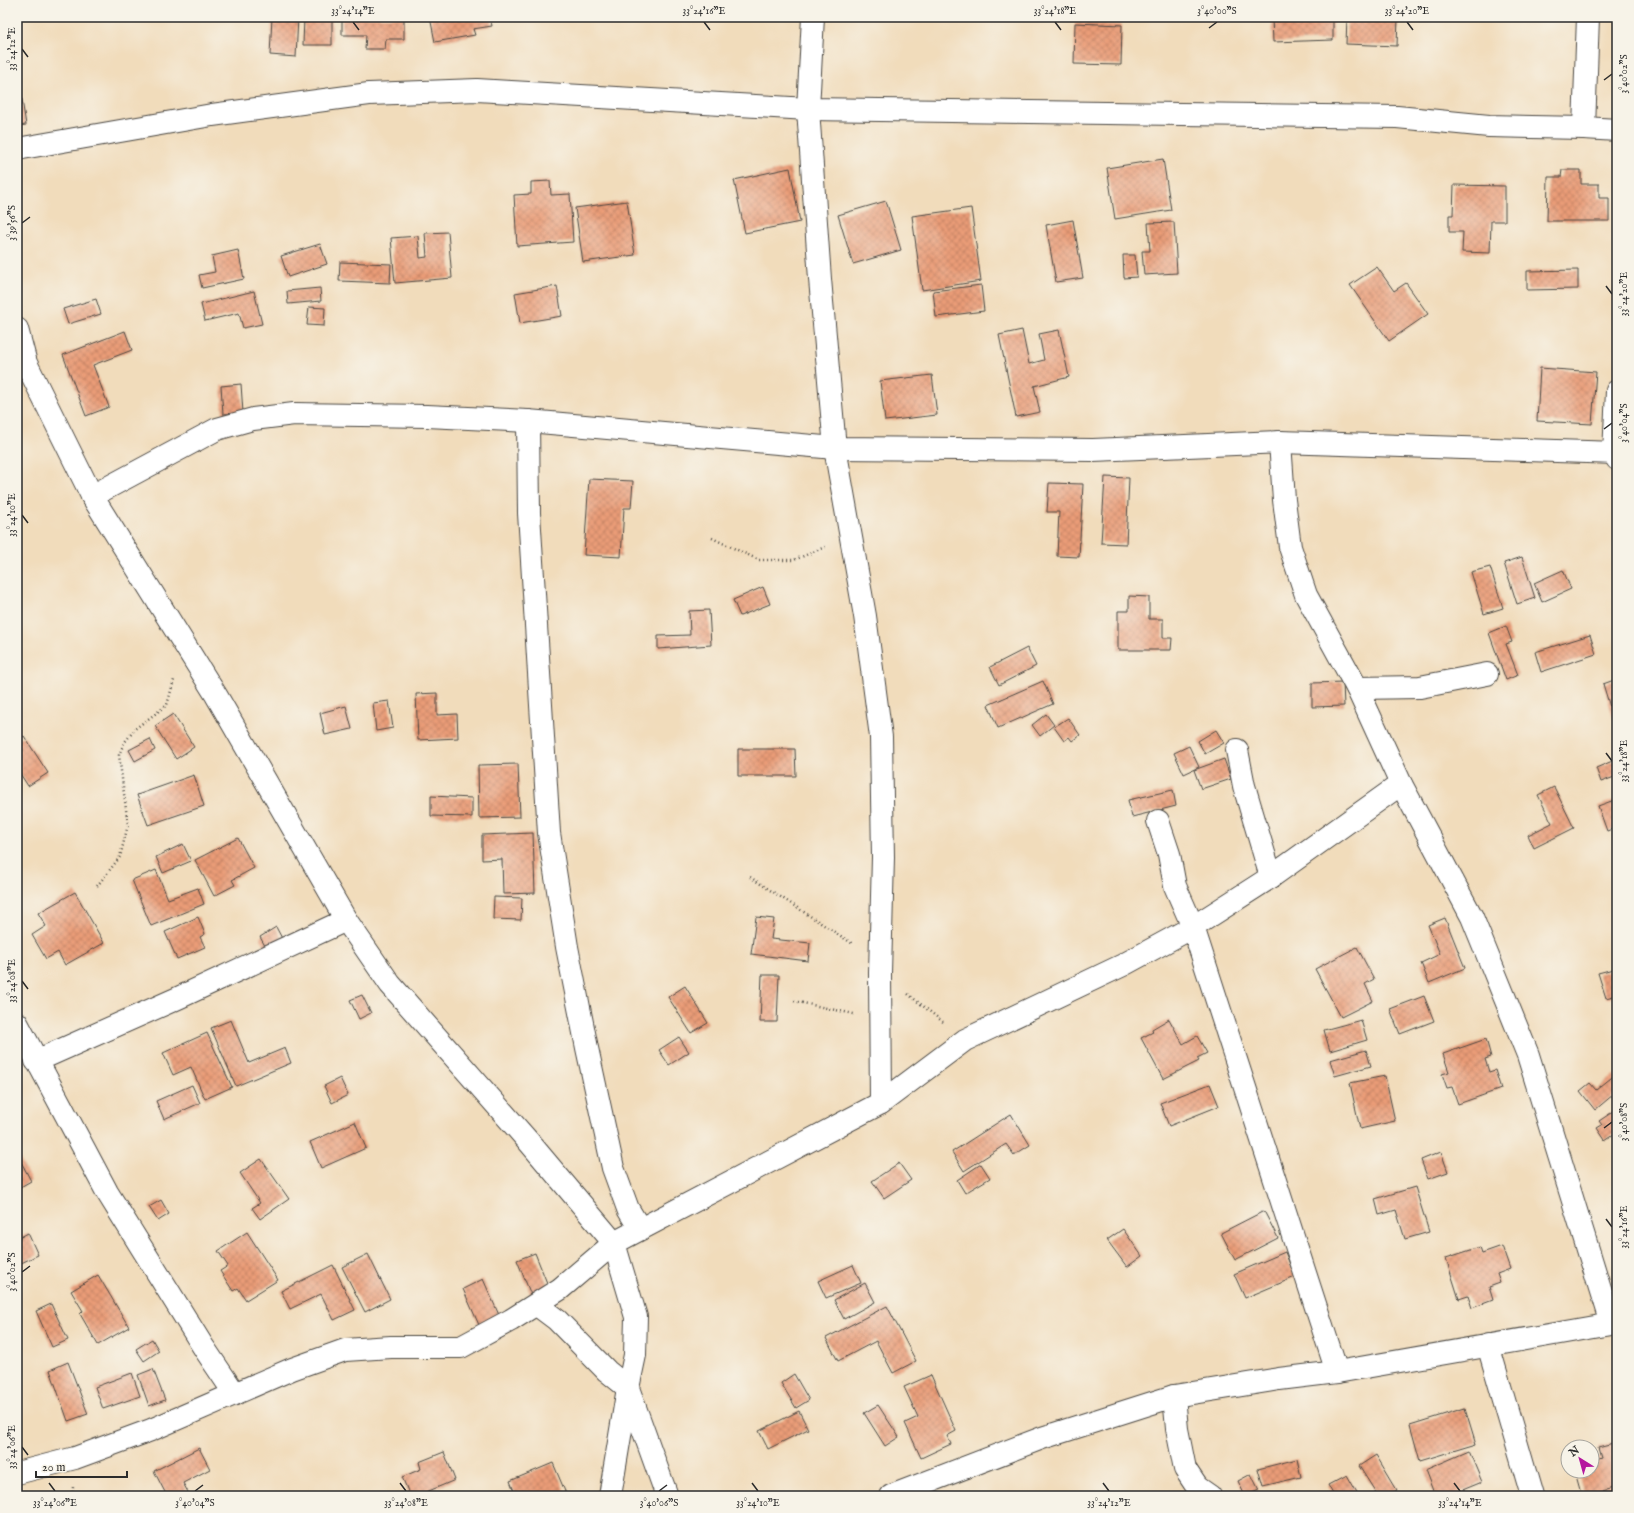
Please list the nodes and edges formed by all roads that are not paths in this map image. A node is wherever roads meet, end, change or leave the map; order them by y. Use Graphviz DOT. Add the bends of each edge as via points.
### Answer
graph roads {
  1 [pos="813,17"];
  2 [pos="1588,17"];
  3 [pos="808,109"];
  4 [pos="1584,128"];
  5 [pos="1617,130"];
  6 [pos="17,149"];
  7 [pos="17,329"];
  8 [pos="22,364"];
  9 [pos="1617,391"];
  10 [pos="528,421"];
  11 [pos="1280,442"];
  12 [pos="835,448"];
  13 [pos="1616,455"];
  14 [pos="92,496"];
  15 [pos="1487,674"];
  16 [pos="1357,688"];
  17 [pos="1237,750"];
  18 [pos="1401,784"];
  19 [pos="1158,821"];
  20 [pos="1270,877"];
  21 [pos="346,920"];
  22 [pos="1193,927"];
  23 [pos="17,1023"];
  24 [pos="36,1061"];
  25 [pos="881,1103"];
  26 [pos="640,1229"];
  27 [pos="614,1243"];
  28 [pos="536,1305"];
  29 [pos="1614,1323"];
  30 [pos="1488,1345"];
  31 [pos="1337,1372"];
  32 [pos="628,1388"];
  33 [pos="235,1394"];
  34 [pos="1174,1396"];
  35 [pos="17,1473"];
  36 [pos="610,1496"];
  37 [pos="667,1496"];
  38 [pos="891,1496"];
  39 [pos="1210,1496"];
  40 [pos="1532,1496"];
  1 -- 3 [label="street"];
  2 -- 4 [label="street"];
  3 -- 4 [label="street" via="1397,117 1489,126"];
  3 -- 6 [label="street" via="477,90 369,94 212,115"];
  3 -- 12 [label="street"];
  4 -- 5 [label="street"];
  7 -- 8 [label="street"];
  8 -- 14 [label="street"];
  9 -- 13 [label="street"];
  10 -- 12 [label="street"];
  10 -- 14 [label="street" via="294,414 253,419 217,429"];
  10 -- 26 [label="street" via="529,514 549,833 570,963 613,1168 628,1208"];
  11 -- 12 [label="street" via="1093,450"];
  11 -- 13 [label="street"];
  11 -- 16 [label="street" via="1290,547 1306,595"];
  12 -- 25 [label="street" via="865,616 881,737"];
  14 -- 21 [label="street" via="216,695"];
  15 -- 16 [label="street" via="1420,687"];
  16 -- 18 [label="street"];
  17 -- 20 [label="street" via="1244,786"];
  18 -- 20 [label="street"];
  18 -- 29 [label="street" via="1472,918 1528,1055"];
  19 -- 22 [label="street" via="1169,854 1175,886"];
  20 -- 22 [label="street"];
  21 -- 24 [label="street"];
  21 -- 27 [label="street" via="390,984"];
  22 -- 25 [label="street" via="1123,965 966,1040"];
  22 -- 31 [label="street"];
  23 -- 24 [label="street"];
  24 -- 33 [label="street" via="107,1192"];
  25 -- 26 [label="street"];
  26 -- 27 [label="street"];
  27 -- 28 [label="street" via="560,1289"];
  27 -- 32 [label="street" via="636,1317 635,1355"];
  28 -- 32 [label="street" via="557,1320 607,1371"];
  28 -- 33 [label="street" via="461,1347 345,1350 292,1368"];
  29 -- 30 [label="street"];
  30 -- 31 [label="street"];
  30 -- 40 [label="street"];
  31 -- 34 [label="street"];
  32 -- 36 [label="street"];
  32 -- 37 [label="street"];
  33 -- 35 [label="street" via="151,1430 75,1458"];
  34 -- 38 [label="street" via="1042,1438"];
  34 -- 39 [label="street" via="1185,1469 1197,1487"];
}
